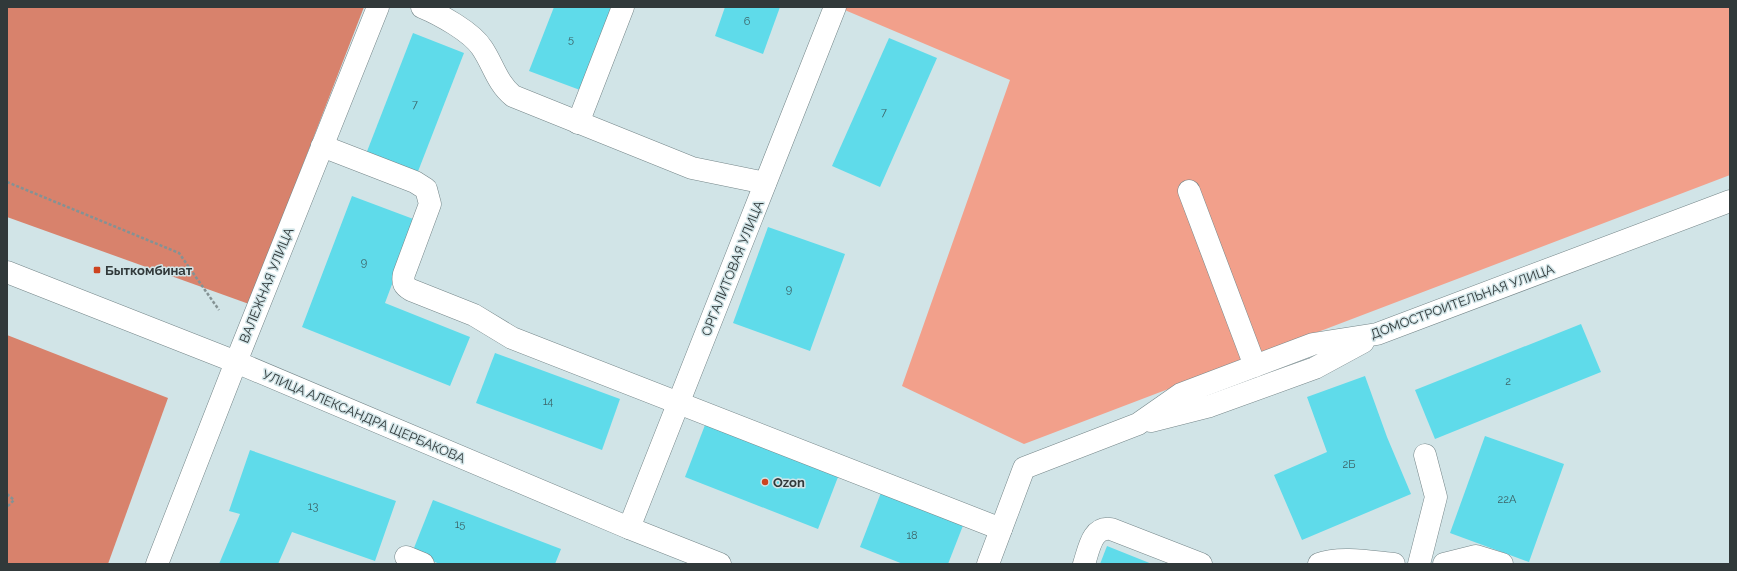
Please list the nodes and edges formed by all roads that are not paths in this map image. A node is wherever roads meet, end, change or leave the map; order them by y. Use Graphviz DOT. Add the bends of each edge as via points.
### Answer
graph roads {
  1 [pos="378,7"];
  2 [pos="422,7"];
  3 [pos="623,7"];
  4 [pos="835,7"];
  5 [pos="578,123"];
  6 [pos="322,146"];
  7 [pos="765,183"];
  8 [pos="1189,191"];
  9 [pos="1730,201"];
  10 [pos="7,272"];
  11 [pos="1378,334"];
  12 [pos="236,362"];
  13 [pos="1255,366"];
  14 [pos="679,403"];
  15 [pos="1138,424"];
  16 [pos="1425,455"];
  17 [pos="629,528"];
  18 [pos="1001,529"];
  19 [pos="157,564"];
  20 [pos="720,564"];
  21 [pos="988,564"];
  22 [pos="1084,564"];
  23 [pos="1201,564"];
  24 [pos="1319,564"];
  25 [pos="1393,564"];
  26 [pos="1419,564"];
  27 [pos="1444,564"];
  28 [pos="1502,564"];
  1 -- 6 [label="street, ВАЛЕЖНАЯ УЛИЦА"];
  2 -- 5 [label="street" via="437,13 466,32 482,47 505,89 513,96"];
  3 -- 5 [label="street"];
  4 -- 7 [label="street, ОРГАЛИТОВАЯ УЛИЦА"];
  5 -- 7 [label="street" via="692,168"];
  6 -- 12 [label="street, ВАЛЕЖНАЯ УЛИЦА"];
  6 -- 14 [label="street" via="415,182 426,189 430,204 404,274 405,286 474,315 512,338"];
  7 -- 14 [label="street, ОРГАЛИТОВАЯ УЛИЦА"];
  8 -- 13 [label="street"];
  9 -- 11 [label="street, ДОМОСТРОИТЕЛЬНАЯ УЛИЦА"];
  10 -- 12 [label="street, УЛИЦА АЛЕКСАНДРА ЩЕРБАКОВА"];
  11 -- 13 [label="street, ДОМОСТРОИТЕЛЬНАЯ УЛИЦА" via="1313,344"];
  11 -- 15 [label="street" via="1315,368 1210,406"];
  12 -- 17 [label="street, УЛИЦА АЛЕКСАНДРА ЩЕРБАКОВА"];
  12 -- 19 [label="street, ВАЛЕЖНАЯ УЛИЦА"];
  13 -- 15 [label="street, ДОМОСТРОИТЕЛЬНАЯ УЛИЦА" via="1181,394"];
  14 -- 17 [label="street, ОРГАЛИТОВАЯ УЛИЦА"];
  14 -- 18 [label="street"];
  15 -- 18 [label="street, ДОМОСТРОИТЕЛЬНАЯ УЛИЦА" via="1024,468"];
  16 -- 26 [label="street" via="1436,497"];
  17 -- 20 [label="street, УЛИЦА АЛЕКСАНДРА ЩЕРБАКОВА"];
  18 -- 21 [label="street, ДОМОСТРОИТЕЛЬНАЯ УЛИЦА"];
  22 -- 23 [label="street" via="1094,536 1103,528 1112,529"];
  24 -- 25 [label="street" via="1351,561"];
  27 -- 28 [label="street" via="1476,556"];
}
